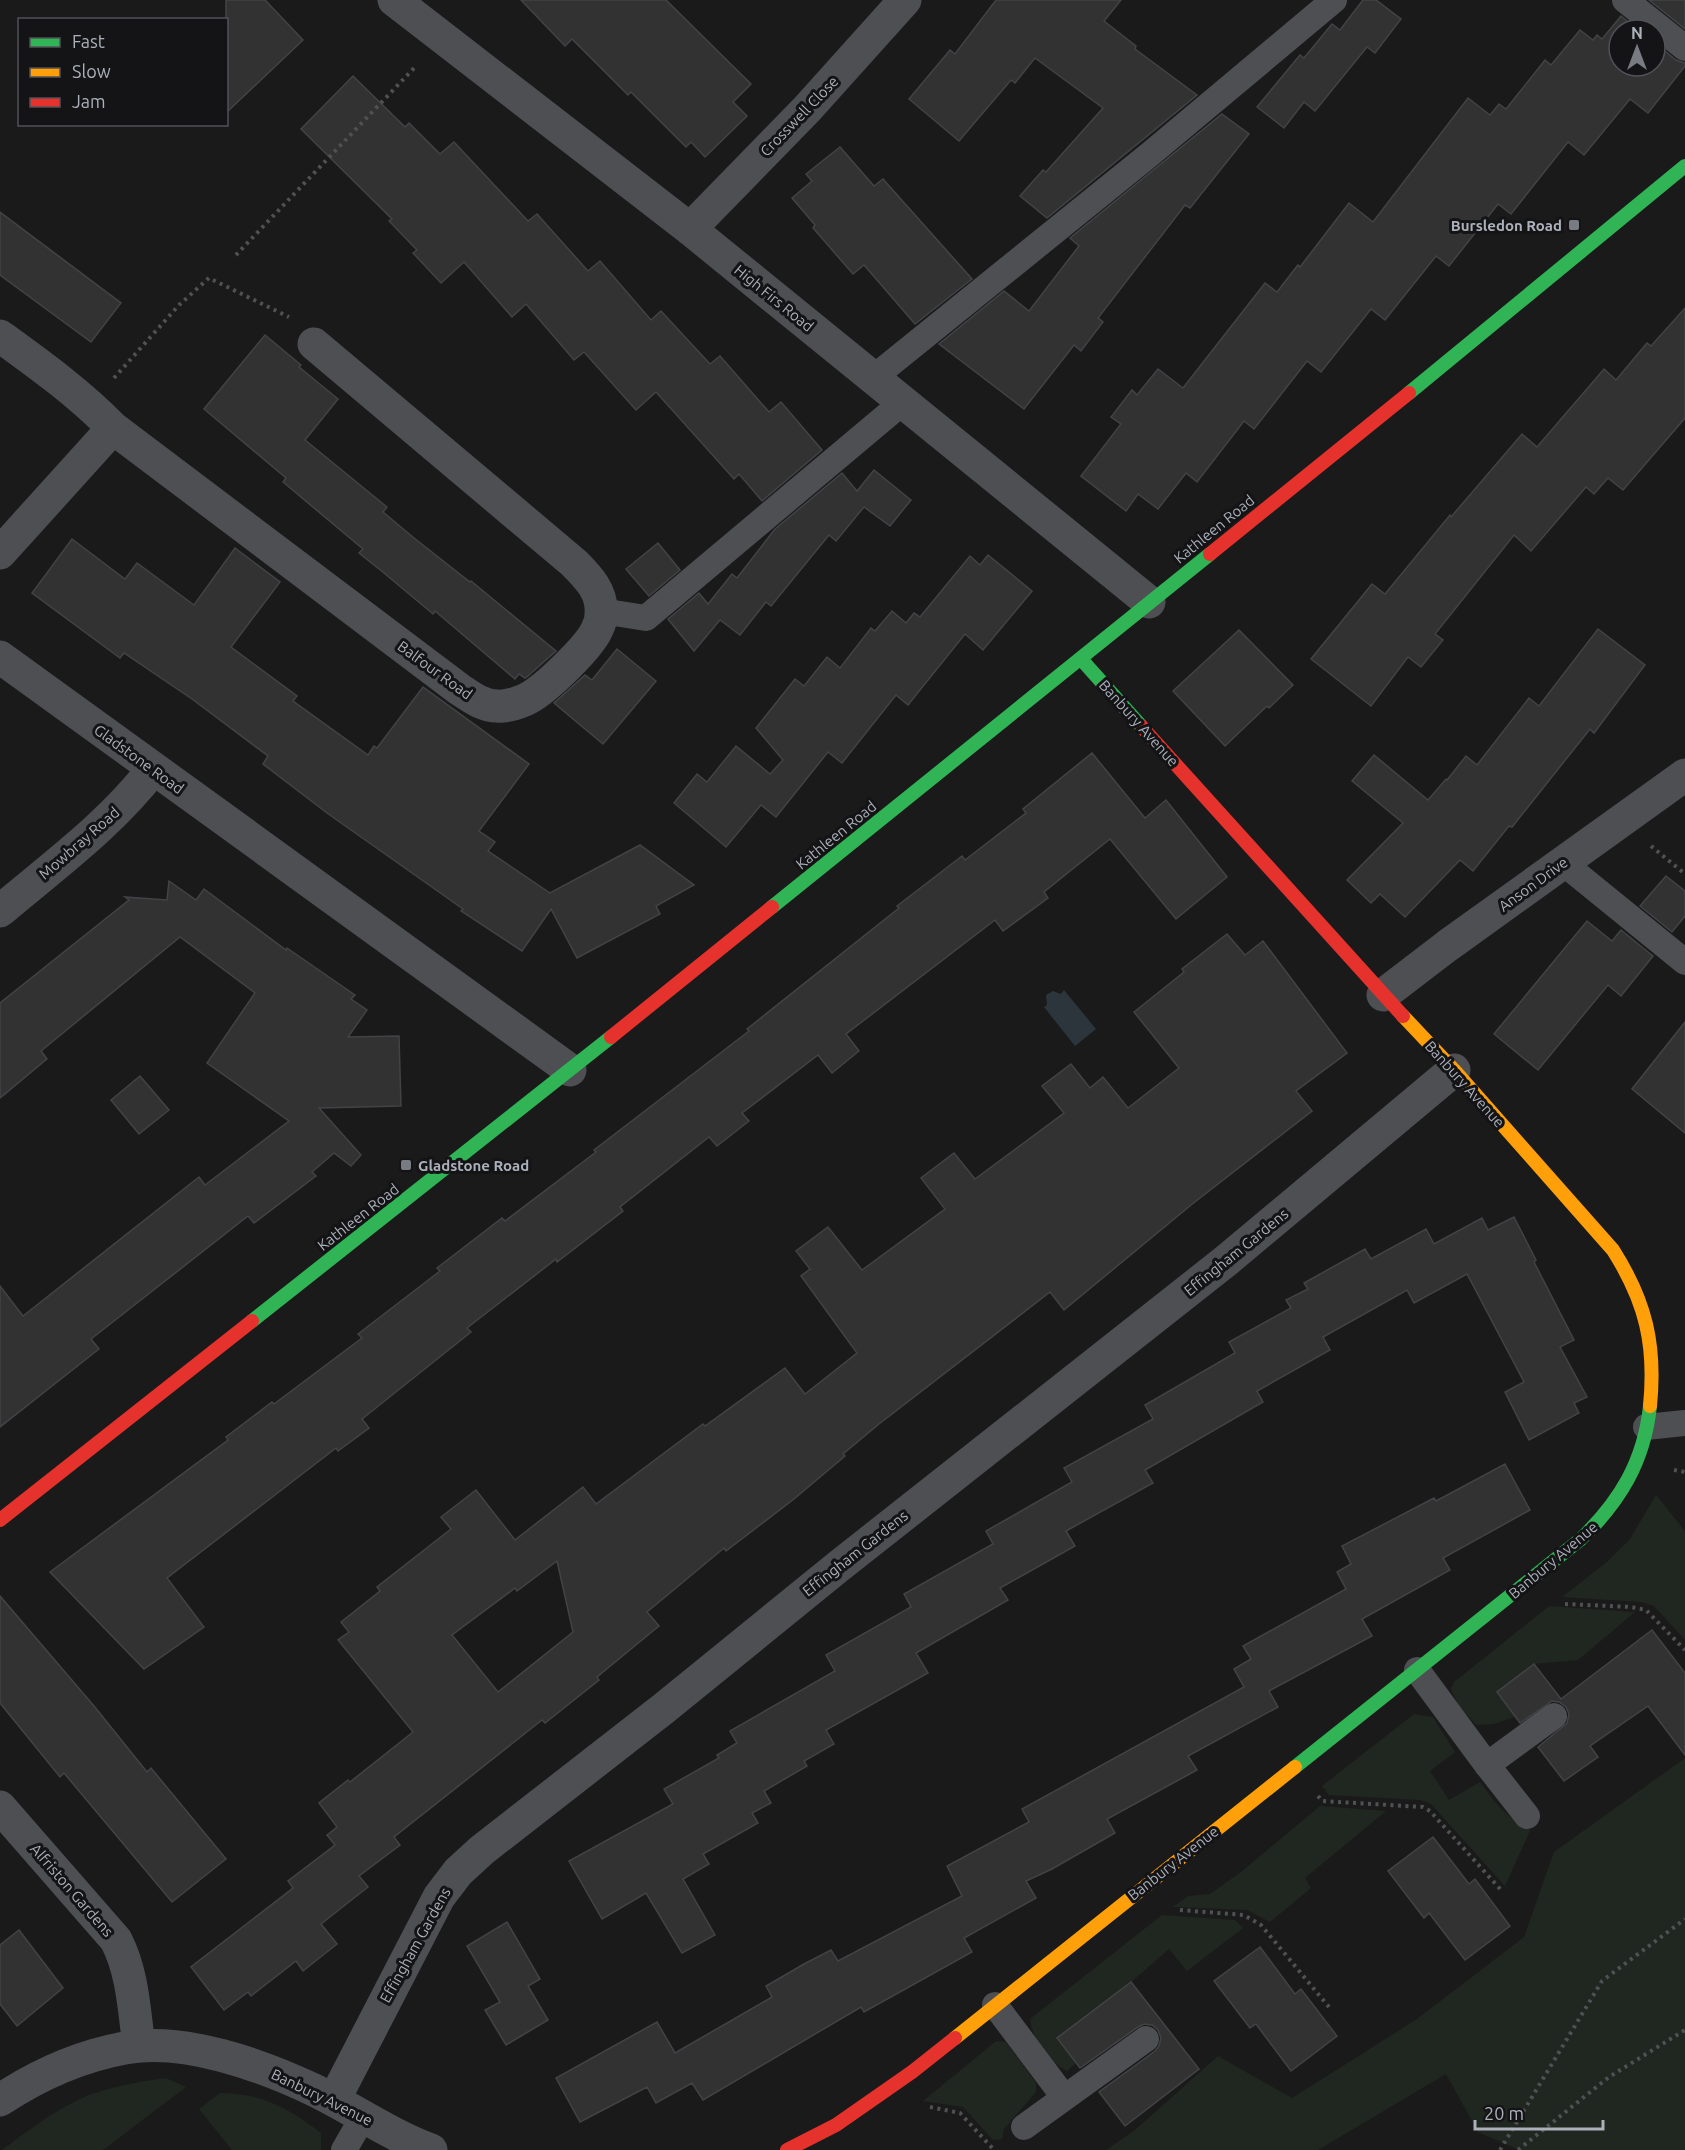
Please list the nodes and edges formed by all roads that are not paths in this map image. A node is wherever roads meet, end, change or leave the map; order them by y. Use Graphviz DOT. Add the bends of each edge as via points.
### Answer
graph roads {
  1 [pos="394,0"];
  2 [pos="905,0"];
  3 [pos="1334,0"];
  4 [pos="1625,0"];
  5 [pos="1685,48"];
  6 [pos="1685,166"];
  7 [pos="690,229"];
  8 [pos="0,336"];
  9 [pos="314,344"];
  10 [pos="873,378"];
  11 [pos="903,402"];
  12 [pos="113,428"];
  13 [pos="0,553"];
  14 [pos="1149,602"];
  15 [pos="601,611"];
  16 [pos="0,657"];
  17 [pos="1081,659"];
  18 [pos="153,769"];
  19 [pos="1685,775"];
  20 [pos="1562,862"];
  21 [pos="0,911"];
  22 [pos="1685,962"];
  23 [pos="1383,995"];
  24 [pos="570,1070"];
  25 [pos="1454,1070"];
  26 [pos="1685,1423"];
  27 [pos="1646,1427"];
  28 [pos="0,1520"];
  29 [pos="1417,1670"];
  30 [pos="1554,1716"];
  31 [pos="1487,1765"];
  32 [pos="0,1808"];
  33 [pos="1527,1816"];
  34 [pos="994,2005"];
  35 [pos="1146,2039"];
  36 [pos="139,2046"];
  37 [pos="1064,2097"];
  38 [pos="0,2100"];
  39 [pos="333,2100"];
  40 [pos="363,2116"];
  41 [pos="1024,2127"];
  42 [pos="344,2150"];
  43 [pos="431,2150"];
  44 [pos="787,2150"];
  1 -- 7 [label="street, High Firs Road"];
  2 -- 7 [label="street, Crosswell Close" via="807,109"];
  3 -- 10 [label="lane"];
  4 -- 5 [label="lane"];
  6 -- 14 [label="street, Kathleen Road"];
  7 -- 10 [label="street, High Firs Road"];
  8 -- 12 [label="street, Balfour Road" via="61,380"];
  9 -- 15 [label="street" via="574,562 599,593"];
  10 -- 11 [label="street, High Firs Road"];
  11 -- 14 [label="street, High Firs Road"];
  11 -- 15 [label="lane" via="646,618"];
  12 -- 13 [label="street"];
  12 -- 15 [label="street, Balfour Road" via="478,701 496,706 531,697 585,648 598,628"];
  14 -- 17 [label="street, Kathleen Road"];
  16 -- 18 [label="street, Gladstone Road"];
  17 -- 23 [label="street, Banbury Avenue"];
  17 -- 24 [label="street, Kathleen Road"];
  18 -- 21 [label="street, Mowbray Road" via="110,818"];
  18 -- 24 [label="street, Gladstone Road"];
  19 -- 20 [label="street, Anson Drive"];
  20 -- 22 [label="lane"];
  20 -- 23 [label="street, Anson Drive"];
  23 -- 25 [label="street, Banbury Avenue"];
  24 -- 28 [label="street, Kathleen Road"];
  25 -- 27 [label="street, Banbury Avenue" via="1626,1269 1648,1324 1653,1357"];
  25 -- 39 [label="street, Effingham Gardens" via="1227,1260 466,1865 439,1897"];
  26 -- 27 [label="lane"];
  27 -- 29 [label="street, Banbury Avenue" via="1639,1455 1619,1496 1603,1517 1581,1539"];
  29 -- 31 [label="lane"];
  29 -- 34 [label="street, Banbury Avenue"];
  30 -- 31 [label="lane"];
  31 -- 33 [label="lane"];
  32 -- 36 [label="street, Alfriston Gardens" via="116,1940 129,1974"];
  34 -- 37 [label="lane"];
  34 -- 44 [label="street, Banbury Avenue" via="836,2125"];
  35 -- 37 [label="lane"];
  36 -- 38 [label="street" via="67,2065"];
  36 -- 39 [label="street, Banbury Avenue" via="223,2056 281,2075"];
  37 -- 41 [label="lane"];
  39 -- 40 [label="street, Banbury Avenue"];
  40 -- 42 [label="lane"];
  40 -- 43 [label="street, Banbury Avenue"];
}
